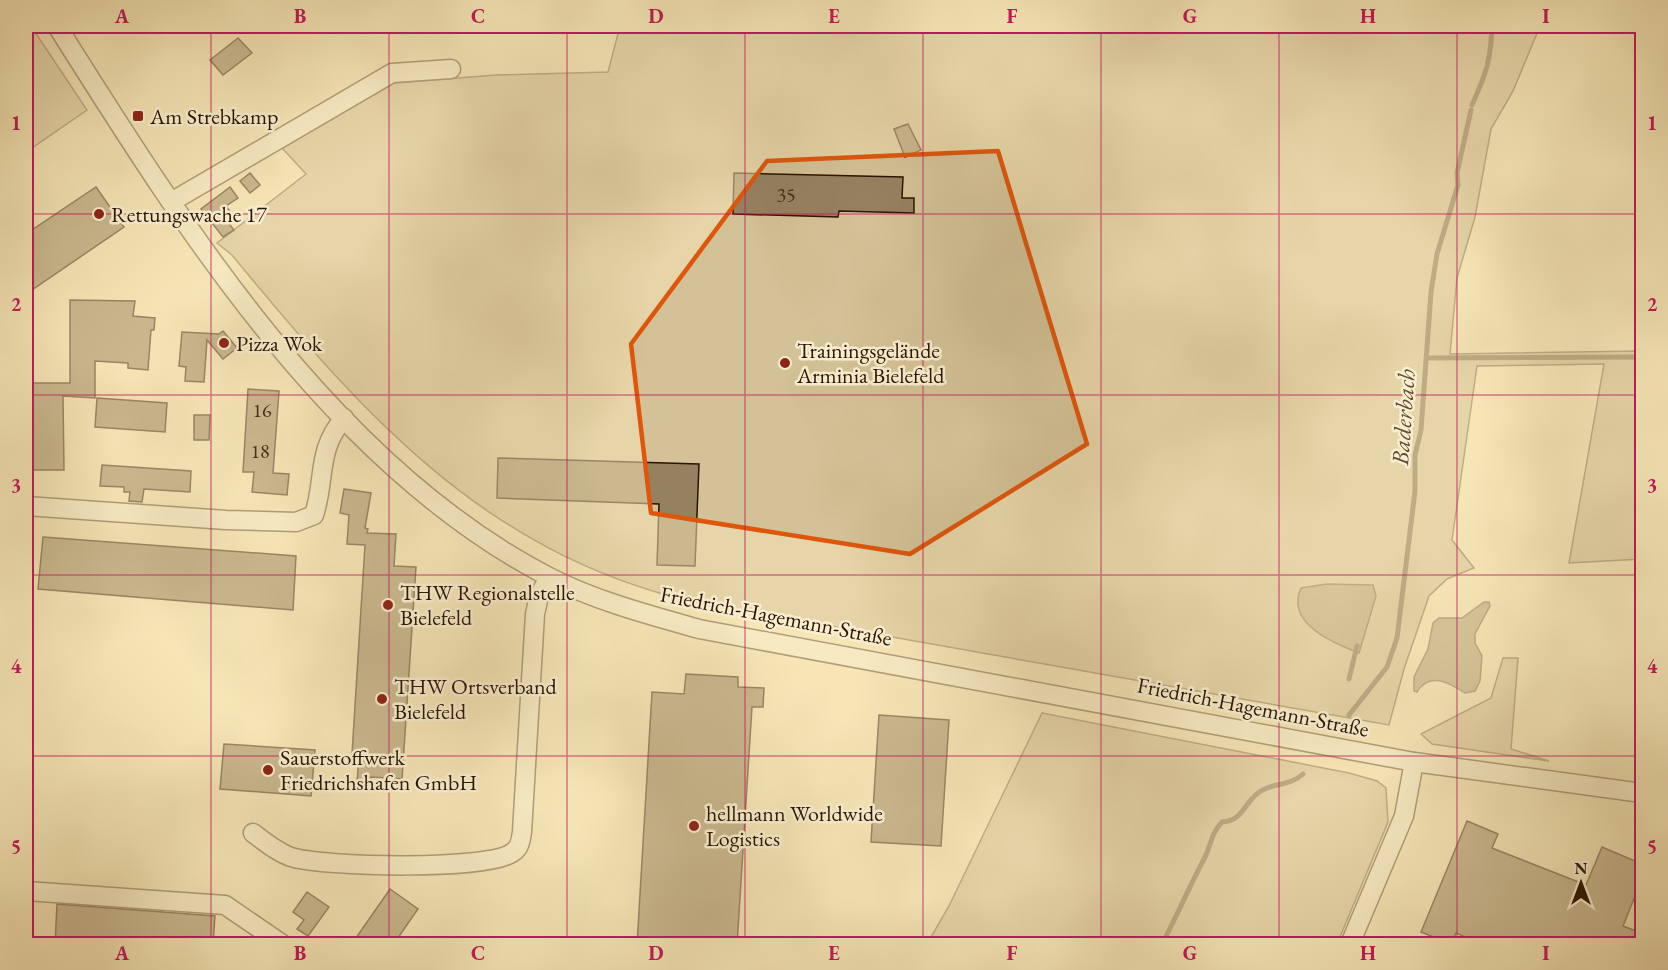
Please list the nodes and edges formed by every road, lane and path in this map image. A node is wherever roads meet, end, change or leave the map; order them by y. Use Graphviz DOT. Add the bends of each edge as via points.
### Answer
graph roads {
  1 [pos="57,26"];
  2 [pos="451,69"];
  3 [pos="171,202"];
  4 [pos="345,418"];
  5 [pos="26,506"];
  6 [pos="549,577"];
  7 [pos="1414,762"];
  8 [pos="1642,793"];
  9 [pos="253,833"];
  10 [pos="26,891"];
  11 [pos="282,945"];
  12 [pos="1350,945"];
  1 -- 3 [label="street, Friedrich-Hagemann-Straße"];
  2 -- 3 [label="street" via="392,73"];
  3 -- 4 [label="street, Friedrich-Hagemann-Straße" via="267,332"];
  4 -- 5 [label="street" via="332,432 325,448 315,515 307,520 226,520"];
  4 -- 6 [label="street, Friedrich-Hagemann-Straße" via="449,512"];
  6 -- 7 [label="street, Friedrich-Hagemann-Straße" via="644,614 699,629"];
  6 -- 9 [label="street" via="535,614 522,832 514,852 503,858 447,863 328,863 292,857"];
  7 -- 8 [label="street, Friedrich-Hagemann-Straße"];
  7 -- 12 [label="street" via="1404,816"];
  10 -- 11 [label="street" via="225,905"];
}
